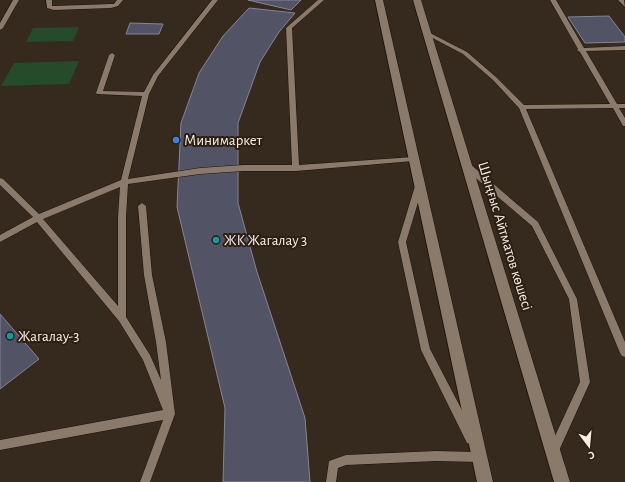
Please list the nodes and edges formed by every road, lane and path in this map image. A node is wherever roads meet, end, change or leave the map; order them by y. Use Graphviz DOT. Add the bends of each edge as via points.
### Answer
graph roads {
  1 [pos="16,0"];
  2 [pos="50,0"];
  3 [pos="120,0"];
  4 [pos="215,0"];
  5 [pos="321,0"];
  6 [pos="379,0"];
  7 [pos="417,0"];
  8 [pos="553,0"];
  9 [pos="561,0"];
  10 [pos="621,0"];
  11 [pos="625,5"];
  12 [pos="0,28"];
  13 [pos="428,34"];
  14 [pos="625,48"];
  15 [pos="580,50"];
  16 [pos="112,55"];
  17 [pos="146,94"];
  18 [pos="625,106"];
  19 [pos="614,107"];
  20 [pos="522,108"];
  21 [pos="625,124"];
  22 [pos="413,158"];
  23 [pos="467,166"];
  24 [pos="296,168"];
  25 [pos="0,181"];
  26 [pos="124,182"];
  27 [pos="419,186"];
  28 [pos="142,206"];
  29 [pos="38,218"];
  30 [pos="0,238"];
  31 [pos="122,318"];
  32 [pos="625,353"];
  33 [pos="170,414"];
  34 [pos="0,445"];
  35 [pos="553,451"];
  36 [pos="480,456"];
  37 [pos="146,482"];
  38 [pos="331,482"];
  39 [pos="485,482"];
  40 [pos="562,482"];
  1 -- 12 [label="lane"];
  2 -- 3 [label="lane" via="49,7 54,8 111,6"];
  4 -- 17 [label="lane" via="155,76"];
  5 -- 24 [label="lane" via="289,28"];
  6 -- 22 [label="main road"];
  7 -- 13 [label="main road, Шыңғыс Айтматов көшесі"];
  8 -- 9 [label="lane"];
  8 -- 15 [label="lane"];
  10 -- 11 [label="lane"];
  13 -- 20 [label="lane" via="465,53 495,79"];
  13 -- 23 [label="main road, Шыңғыс Айтматов көшесі"];
  14 -- 15 [label="lane"];
  15 -- 19 [label="lane"];
  16 -- 17 [label="lane" via="99,93"];
  17 -- 26 [label="lane"];
  18 -- 19 [label="lane"];
  19 -- 20 [label="lane"];
  19 -- 21 [label="lane"];
  20 -- 32 [label="lane"];
  22 -- 24 [label="lane"];
  22 -- 27 [label="main road"];
  23 -- 35 [label="main road, Шыңғыс Айтматов көшесі"];
  23 -- 35 [label="lane" via="535,224 573,300 585,382"];
  24 -- 26 [label="lane" via="200,171"];
  25 -- 29 [label="lane"];
  26 -- 29 [label="lane"];
  26 -- 31 [label="lane"];
  27 -- 36 [label="main road"];
  27 -- 36 [label="lane" via="402,242 426,350"];
  28 -- 33 [label="lane" via="148,275 161,342"];
  29 -- 30 [label="lane"];
  29 -- 31 [label="lane"];
  31 -- 33 [label="lane" via="147,358"];
  33 -- 34 [label="lane"];
  33 -- 37 [label="lane"];
  35 -- 40 [label="main road, Шыңғыс Айтматов көшесі"];
  36 -- 38 [label="lane" via="346,460 333,465"];
  36 -- 39 [label="main road"];
}
